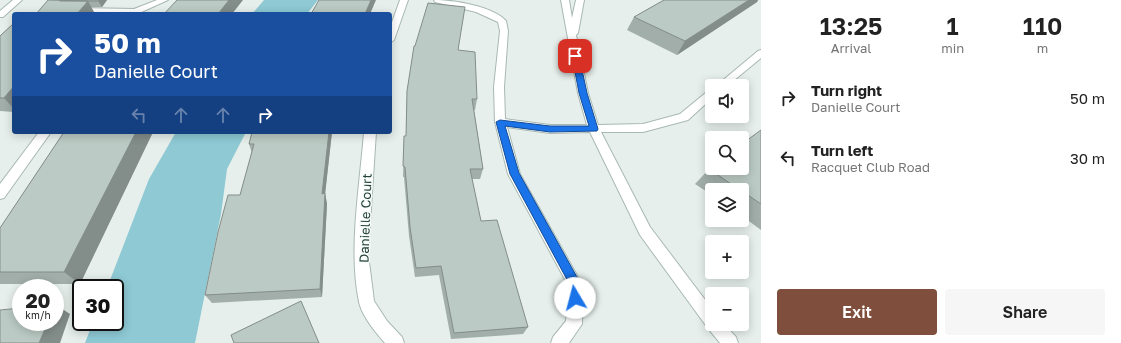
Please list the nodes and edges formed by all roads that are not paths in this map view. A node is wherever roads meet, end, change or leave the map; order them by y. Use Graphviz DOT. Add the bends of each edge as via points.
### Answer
graph roads {
  1 [pos="18,0"];
  2 [pos="164,0"];
  3 [pos="404,0"];
  4 [pos="438,0"];
  5 [pos="565,0"];
  6 [pos="580,0"];
  7 [pos="71,10"];
  8 [pos="134,12"];
  9 [pos="0,15"];
  10 [pos="392,34"];
  11 [pos="573,44"];
  12 [pos="761,53"];
  13 [pos="729,79"];
  14 [pos="705,100"];
  15 [pos="500,122"];
  16 [pos="594,129"];
  17 [pos="45,134"];
  18 [pos="370,134"];
  19 [pos="0,194"];
  20 [pos="705,312"];
  21 [pos="720,331"];
  22 [pos="396,343"];
  23 [pos="559,343"];
  24 [pos="730,343"];
  1 -- 9 [label="street"];
  2 -- 8 [label="street"];
  3 -- 10 [label="street"];
  4 -- 15 [label="street" via="474,8 491,14 502,22 504,31 499,88"];
  5 -- 11 [label="street"];
  6 -- 11 [label="street"];
  7 -- 8 [label="street"];
  11 -- 16 [label="street" via="583,93"];
  12 -- 13 [label="street"];
  14 -- 16 [label="street" via="684,117 643,128"];
  15 -- 16 [label="street" via="550,129"];
  15 -- 23 [label="street" via="514,174 576,286 574,324"];
  16 -- 20 [label="street" via="645,230"];
  17 -- 19 [label="street"];
  18 -- 22 [label="street, Danielle Court" via="361,254 366,296 367,303 381,327"];
  21 -- 24 [label="street"];
}
